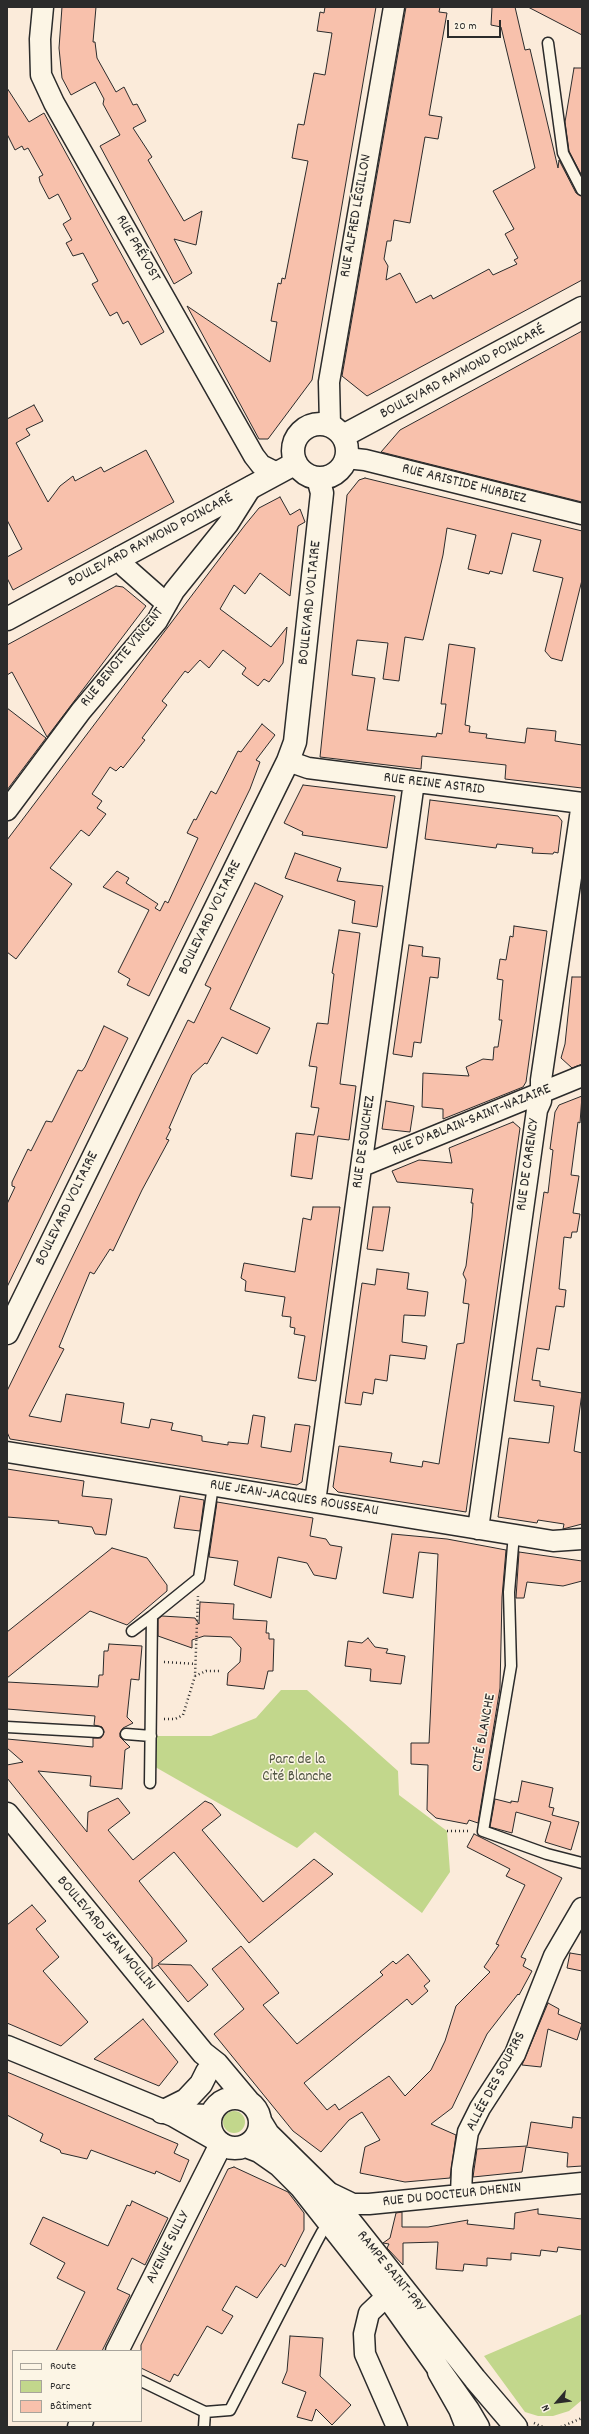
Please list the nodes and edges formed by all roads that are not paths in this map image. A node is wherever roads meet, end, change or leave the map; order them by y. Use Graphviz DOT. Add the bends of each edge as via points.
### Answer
graph roads {
  1 [pos="42,7"];
  2 [pos="394,7"];
  3 [pos="548,43"];
  4 [pos="582,190"];
  5 [pos="582,308"];
  6 [pos="336,431"];
  7 [pos="346,458"];
  8 [pos="296,463"];
  9 [pos="277,473"];
  10 [pos="318,478"];
  11 [pos="252,486"];
  12 [pos="582,514"];
  13 [pos="120,557"];
  14 [pos="167,604"];
  15 [pos="7,619"];
  16 [pos="288,761"];
  17 [pos="414,782"];
  18 [pos="582,803"];
  19 [pos="7,810"];
  20 [pos="582,1076"];
  21 [pos="542,1093"];
  22 [pos="362,1166"];
  23 [pos="7,1333"];
  24 [pos="7,1452"];
  25 [pos="213,1486"];
  26 [pos="315,1502"];
  27 [pos="478,1529"];
  28 [pos="514,1534"];
  29 [pos="582,1538"];
  30 [pos="152,1616"];
  31 [pos="132,1631"];
  32 [pos="7,1727"];
  33 [pos="98,1732"];
  34 [pos="126,1734"];
  35 [pos="151,1736"];
  36 [pos="150,1782"];
  37 [pos="7,1814"];
  38 [pos="582,1863"];
  39 [pos="582,1908"];
  40 [pos="7,2048"];
  41 [pos="206,2062"];
  42 [pos="248,2101"];
  43 [pos="215,2109"];
  44 [pos="167,2113"];
  45 [pos="260,2121"];
  46 [pos="218,2142"];
  47 [pos="246,2146"];
  48 [pos="582,2183"];
  49 [pos="326,2191"];
  50 [pos="461,2195"];
  51 [pos="331,2224"];
  52 [pos="386,2296"];
  53 [pos="116,2350"];
  54 [pos="439,2372"];
  55 [pos="142,2381"];
  56 [pos="205,2412"];
  57 [pos="204,2427"];
  58 [pos="396,2427"];
  59 [pos="467,2427"];
  60 [pos="478,2427"];
  61 [pos="516,2427"];
  1 -- 9 [label="street, RUE PRÉVOST" via="41,75 54,103 254,456 261,465"];
  2 -- 6 [label="street, RUE ALFRED LÉGILLON" via="329,382"];
  3 -- 4 [label="lane" via="562,153"];
  5 -- 6 [label="street, BOULEVARD RAYMOND POINCARÉ"];
  6 -- 7 [label="street" via="346,443"];
  6 -- 8 [label="street" via="311,425 303,429 294,445"];
  7 -- 10 [label="street" via="335,473"];
  7 -- 12 [label="street, RUE ARISTIDE HURBIEZ" via="365,460"];
  8 -- 9 [label="street, BOULEVARD RAYMOND POINCARÉ"];
  8 -- 10 [label="street" via="309,475"];
  9 -- 11 [label="street, BOULEVARD RAYMOND POINCARÉ"];
  10 -- 16 [label="street, BOULEVARD VOLTAIRE" via="322,493 298,721 295,742"];
  11 -- 13 [label="street, BOULEVARD RAYMOND POINCARÉ"];
  11 -- 14 [label="street, RUE BENOITE VINCENT" via="228,524 174,591"];
  13 -- 14 [label="street" via="125,567"];
  13 -- 15 [label="street, BOULEVARD RAYMOND POINCARÉ"];
  14 -- 19 [label="street, RUE BENOITE VINCENT" via="156,621 81,711"];
  16 -- 17 [label="street, RUE REINE ASTRID" via="308,768"];
  16 -- 23 [label="street, BOULEVARD VOLTAIRE"];
  17 -- 18 [label="street, RUE REINE ASTRID"];
  17 -- 22 [label="street, RUE DE SOUCHEZ"];
  18 -- 21 [label="street, RUE DE CARENCY" via="541,1080"];
  20 -- 21 [label="street, RUE D'ABLAIN-SAINT-NAZAIRE"];
  21 -- 22 [label="street, RUE D'ABLAIN-SAINT-NAZAIRE"];
  21 -- 27 [label="street, RUE DE CARENCY" via="536,1110"];
  22 -- 26 [label="street, RUE DE SOUCHEZ"];
  24 -- 25 [label="street, RUE JEAN-JACQUES ROUSSEAU"];
  25 -- 26 [label="street, RUE JEAN-JACQUES ROUSSEAU"];
  25 -- 30 [label="lane" via="199,1578"];
  26 -- 27 [label="street, RUE JEAN-JACQUES ROUSSEAU"];
  27 -- 28 [label="street, RUE JEAN-JACQUES ROUSSEAU"];
  28 -- 29 [label="street, RUE JEAN-JACQUES ROUSSEAU" via="553,1541"];
  28 -- 38 [label="lane, CITÉ BLANCHE" via="509,1592 511,1666 483,1831 547,1854"];
  30 -- 31 [label="lane"];
  30 -- 35 [label="lane"];
  32 -- 33 [label="lane"];
  34 -- 35 [label="lane"];
  35 -- 36 [label="lane"];
  37 -- 41 [label="street, BOULEVARD JEAN MOULIN"];
  39 -- 50 [label="street, ALLÉE DES SOUPIRS" via="554,1956 514,2054 468,2132"];
  40 -- 44 [label="street"];
  41 -- 42 [label="street, BOULEVARD JEAN MOULIN" via="217,2064"];
  41 -- 43 [label="street, BOULEVARD JEAN MOULIN"];
  41 -- 44 [label="street" via="201,2084 186,2100"];
  42 -- 43 [label="street" via="237,2097"];
  42 -- 45 [label="street" via="254,2106"];
  43 -- 44 [label="street"];
  43 -- 46 [label="street" via="210,2128"];
  44 -- 46 [label="street"];
  45 -- 47 [label="street" via="257,2134"];
  45 -- 49 [label="street, RAMPE SAINT-PRY" via="268,2134"];
  46 -- 47 [label="street" via="235,2148"];
  46 -- 53 [label="street, AVENUE SULLY"];
  47 -- 51 [label="street, RAMPE SAINT-PRY" via="259,2151 279,2165"];
  48 -- 50 [label="street, RUE DU DOCTEUR DHENIN"];
  49 -- 50 [label="street, RUE DU DOCTEUR DHENIN" via="344,2201 369,2204"];
  49 -- 61 [label="street, RAMPE SAINT-PRY"];
  51 -- 52 [label="street, RAMPE SAINT-PRY"];
  51 -- 56 [label="lane" via="322,2232 230,2410"];
  52 -- 54 [label="street, RAMPE SAINT-PRY"];
  52 -- 58 [label="street, RAMPE SAINT-PRY" via="369,2313 364,2334 365,2354"];
  54 -- 59 [label="street"];
  54 -- 60 [label="street, RAMPE SAINT-PRY"];
  55 -- 56 [label="lane"];
  56 -- 57 [label="lane"];
}
